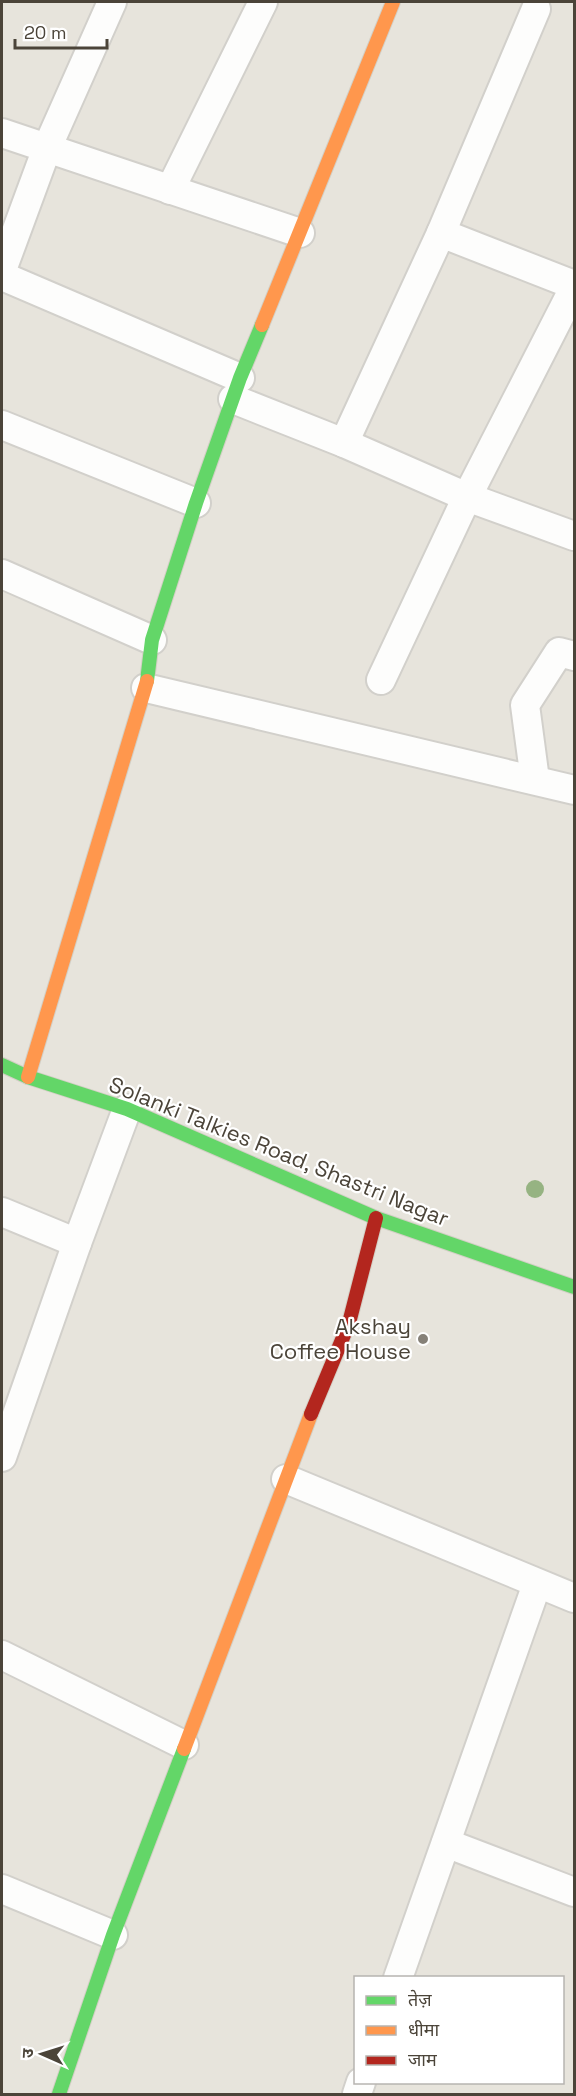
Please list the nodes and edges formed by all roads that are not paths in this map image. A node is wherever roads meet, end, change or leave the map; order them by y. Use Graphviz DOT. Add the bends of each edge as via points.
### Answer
graph roads {
  1 [pos="112,2"];
  2 [pos="263,2"];
  3 [pos="393,2"];
  4 [pos="536,9"];
  5 [pos="2,133"];
  6 [pos="47,148"];
  7 [pos="170,190"];
  8 [pos="441,233"];
  9 [pos="300,234"];
  10 [pos="2,270"];
  11 [pos="2,276"];
  12 [pos="574,287"];
  13 [pos="236,388"];
  14 [pos="2,425"];
  15 [pos="344,443"];
  16 [pos="467,497"];
  17 [pos="196,503"];
  18 [pos="574,536"];
  19 [pos="2,574"];
  20 [pos="152,640"];
  21 [pos="574,656"];
  22 [pos="381,680"];
  23 [pos="146,688"];
  24 [pos="535,780"];
  25 [pos="574,790"];
  26 [pos="2,1065"];
  27 [pos="28,1077"];
  28 [pos="127,1109"];
  29 [pos="2,1212"];
  30 [pos="376,1218"];
  31 [pos="77,1243"];
  32 [pos="574,1287"];
  33 [pos="5,1440"];
  34 [pos="286,1479"];
  35 [pos="537,1584"];
  36 [pos="574,1598"];
  37 [pos="2,1655"];
  38 [pos="184,1745"];
  39 [pos="446,1843"];
  40 [pos="2,1889"];
  41 [pos="574,1892"];
  42 [pos="112,1935"];
  43 [pos="398,1976"];
  44 [pos="59,2094"];
  1 -- 6 [label="street"];
  2 -- 7 [label="street"];
  3 -- 9 [label="street"];
  4 -- 8 [label="street"];
  5 -- 6 [label="street"];
  6 -- 7 [label="street"];
  6 -- 10 [label="street"];
  7 -- 9 [label="street"];
  8 -- 12 [label="street"];
  8 -- 15 [label="street"];
  9 -- 13 [label="street"];
  11 -- 13 [label="street"];
  12 -- 16 [label="street"];
  13 -- 15 [label="street"];
  13 -- 17 [label="street"];
  14 -- 17 [label="street"];
  15 -- 16 [label="street"];
  16 -- 18 [label="street"];
  16 -- 22 [label="street"];
  17 -- 20 [label="street"];
  19 -- 20 [label="street"];
  20 -- 23 [label="street"];
  21 -- 24 [label="street" via="559,652 525,705"];
  23 -- 24 [label="street"];
  23 -- 27 [label="street"];
  24 -- 25 [label="street"];
  26 -- 27 [label="street, Solanki Talkies Road, Shastri Nagar"];
  27 -- 28 [label="street, Solanki Talkies Road, Shastri Nagar"];
  28 -- 30 [label="street, Solanki Talkies Road, Shastri Nagar"];
  28 -- 31 [label="street"];
  29 -- 31 [label="street"];
  30 -- 32 [label="street, Solanki Talkies Road, Shastri Nagar"];
  30 -- 34 [label="street" via="349,1323"];
  31 -- 33 [label="street"];
  34 -- 35 [label="street"];
  34 -- 38 [label="street"];
  35 -- 36 [label="street"];
  35 -- 39 [label="street"];
  37 -- 38 [label="street"];
  38 -- 42 [label="street"];
  39 -- 41 [label="street"];
  39 -- 43 [label="street"];
  40 -- 42 [label="street"];
  42 -- 44 [label="street"];
}
